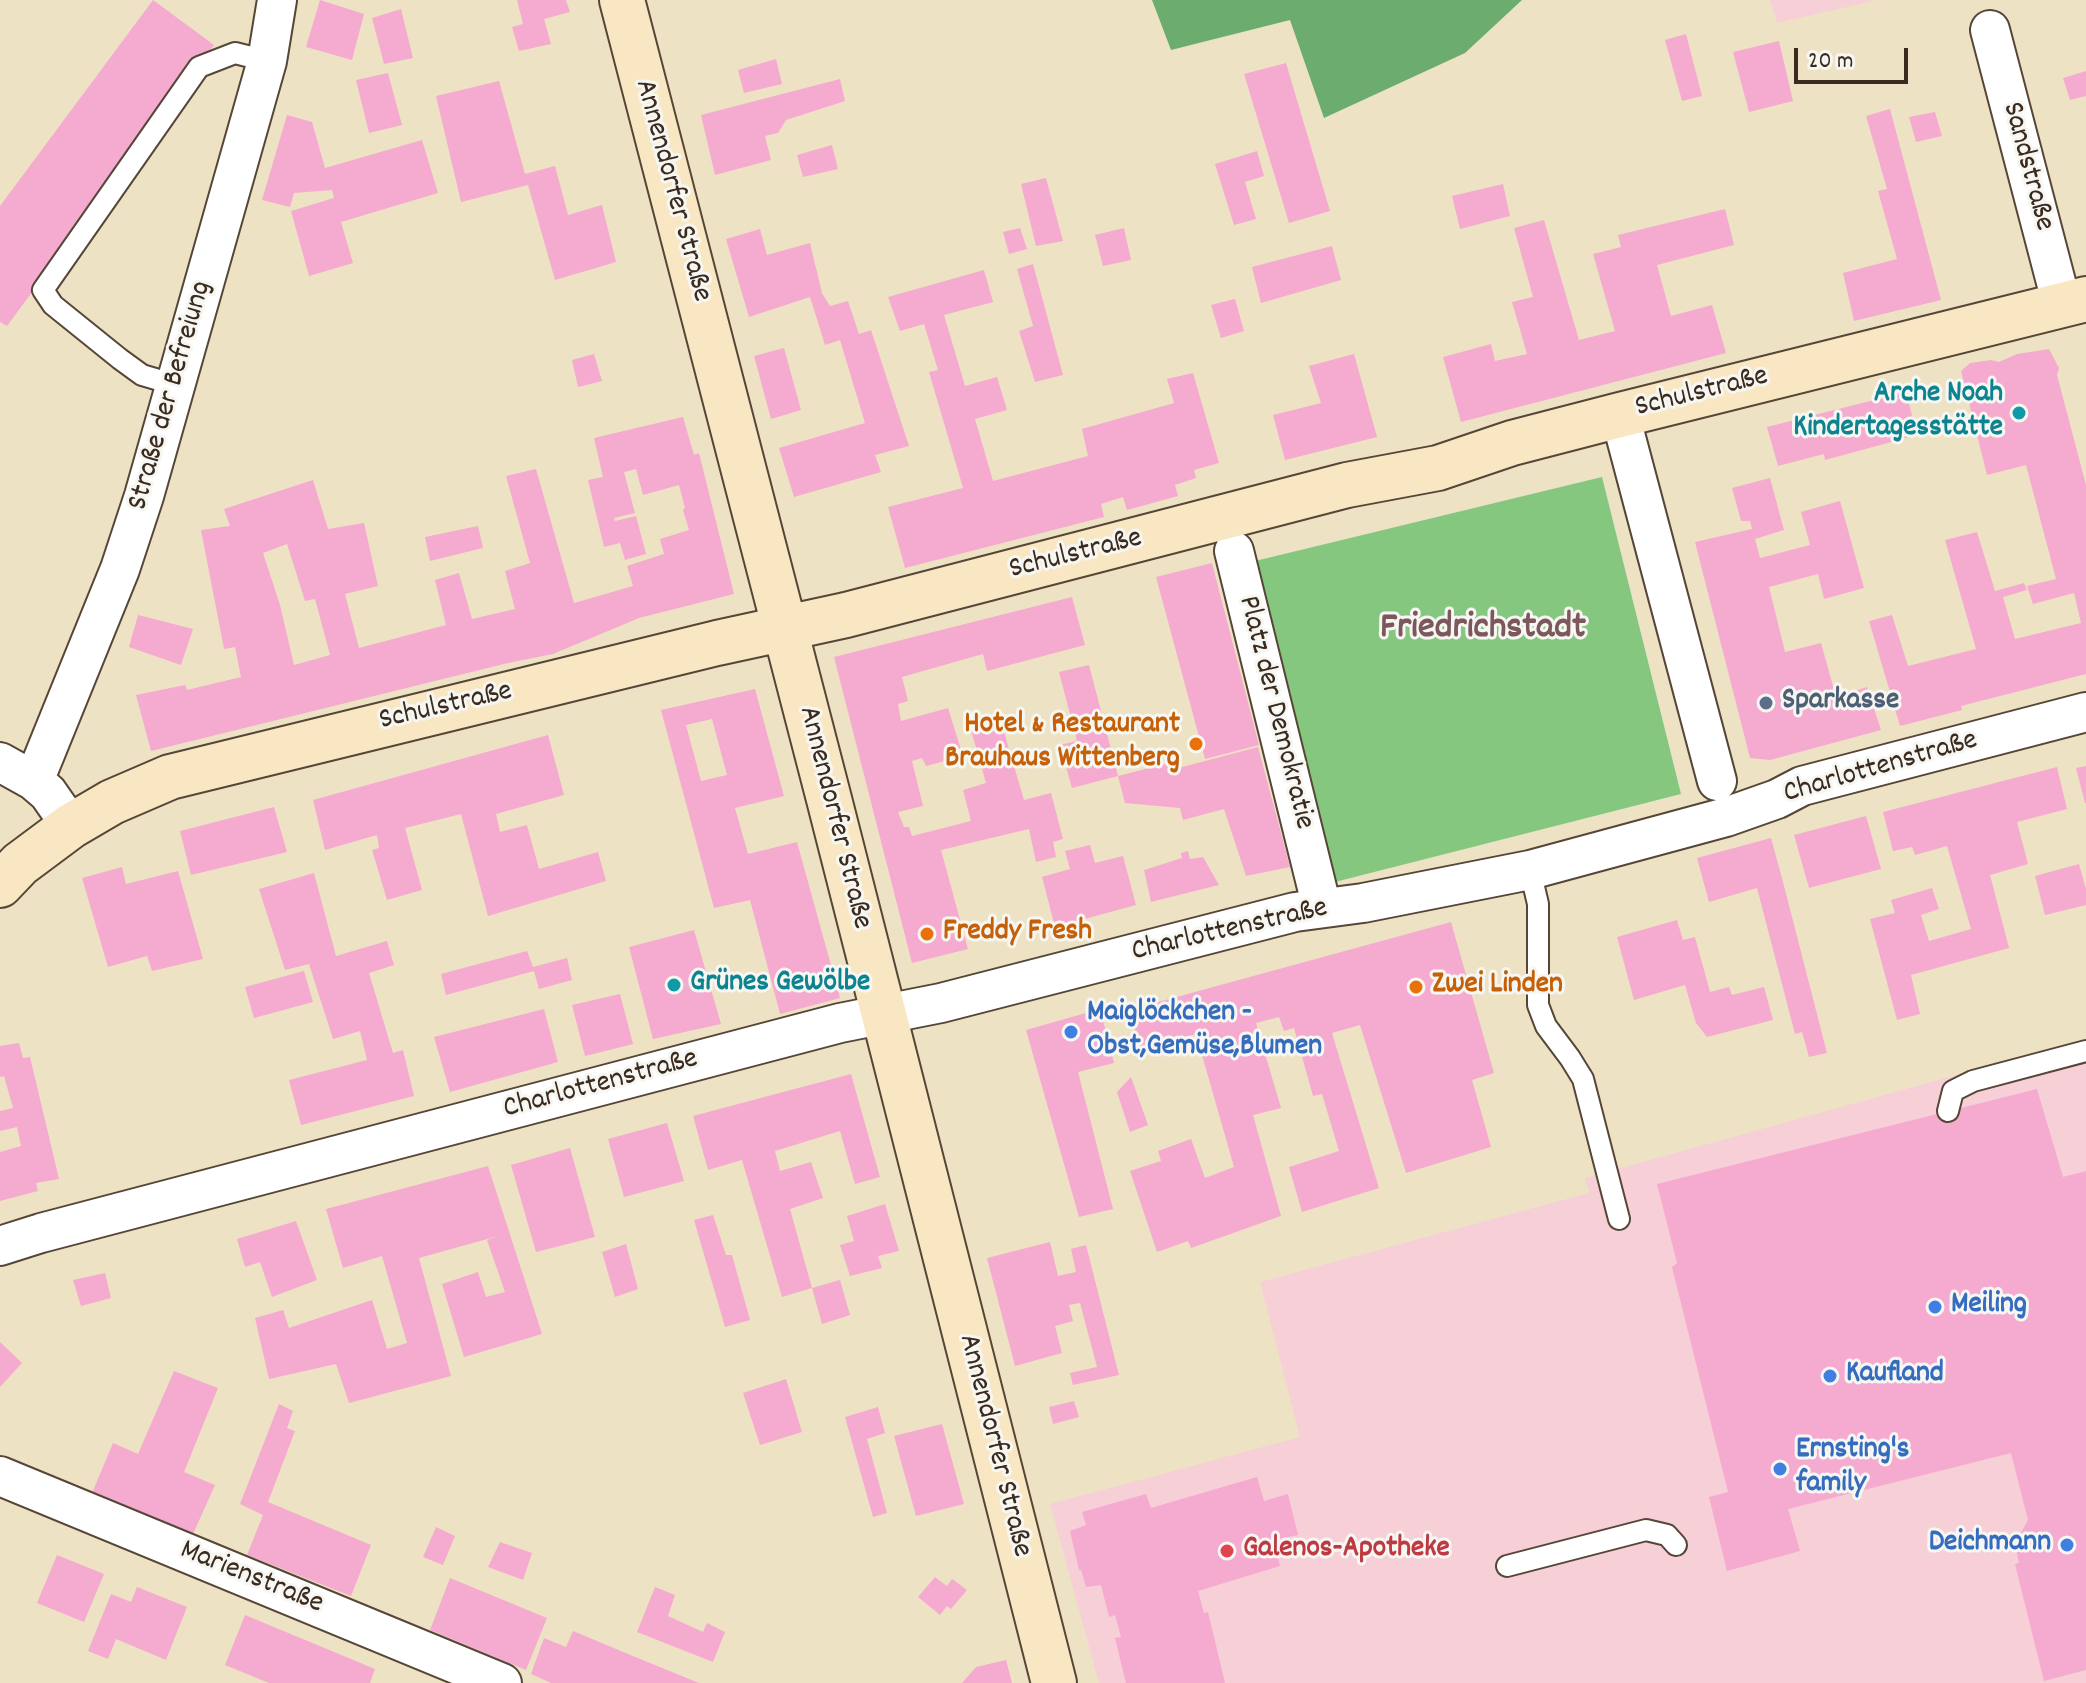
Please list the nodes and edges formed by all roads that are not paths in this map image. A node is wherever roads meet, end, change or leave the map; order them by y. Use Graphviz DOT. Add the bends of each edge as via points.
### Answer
graph roads {
  1 [pos="277,0"];
  2 [pos="622,0"];
  3 [pos="1990,30"];
  4 [pos="267,61"];
  5 [pos="2074,302"];
  6 [pos="176,385"];
  7 [pos="1620,415"];
  8 [pos="1229,534"];
  9 [pos="785,629"];
  10 [pos="2086,712"];
  11 [pos="0,762"];
  12 [pos="34,781"];
  13 [pos="1717,781"];
  14 [pos="71,826"];
  15 [pos="1530,870"];
  16 [pos="0,885"];
  17 [pos="1322,908"];
  18 [pos="883,1014"];
  19 [pos="2086,1051"];
  20 [pos="1948,1111"];
  21 [pos="1619,1219"];
  22 [pos="0,1246"];
  23 [pos="0,1476"];
  24 [pos="1676,1545"];
  25 [pos="1507,1566"];
  26 [pos="502,1683"];
  27 [pos="1054,1683"];
  1 -- 4 [label="street, Straße der Befreiung"];
  2 -- 9 [label="street, Annendorfer Straße"];
  3 -- 5 [label="street, Sandstraße"];
  4 -- 6 [label="street, Straße der Befreiung"];
  4 -- 6 [label="lane" via="235,53 199,67 43,290 53,305 142,375"];
  5 -- 7 [label="street, Schulstraße"];
  6 -- 12 [label="street, Straße der Befreiung" via="120,569"];
  7 -- 8 [label="street, Schulstraße" via="1438,468 1347,485"];
  7 -- 13 [label="street"];
  8 -- 9 [label="street, Schulstraße"];
  8 -- 17 [label="street, Platz der Demokratie"];
  9 -- 14 [label="street, Schulstraße" via="207,766 141,788"];
  9 -- 18 [label="street, Annendorfer Straße"];
  10 -- 15 [label="street, Charlottenstraße" via="1802,786 1726,817"];
  11 -- 12 [label="street"];
  12 -- 14 [label="street"];
  14 -- 16 [label="street"];
  15 -- 17 [label="street, Charlottenstraße"];
  15 -- 21 [label="lane" via="1538,904 1538,1005 1546,1026 1583,1079"];
  17 -- 18 [label="street, Charlottenstraße"];
  18 -- 22 [label="street, Charlottenstraße"];
  18 -- 27 [label="street, Annendorfer Straße"];
  19 -- 20 [label="lane" via="1973,1081 1953,1091"];
  23 -- 26 [label="street, Marienstraße"];
  24 -- 25 [label="lane" via="1667,1535 1646,1530"];
}
